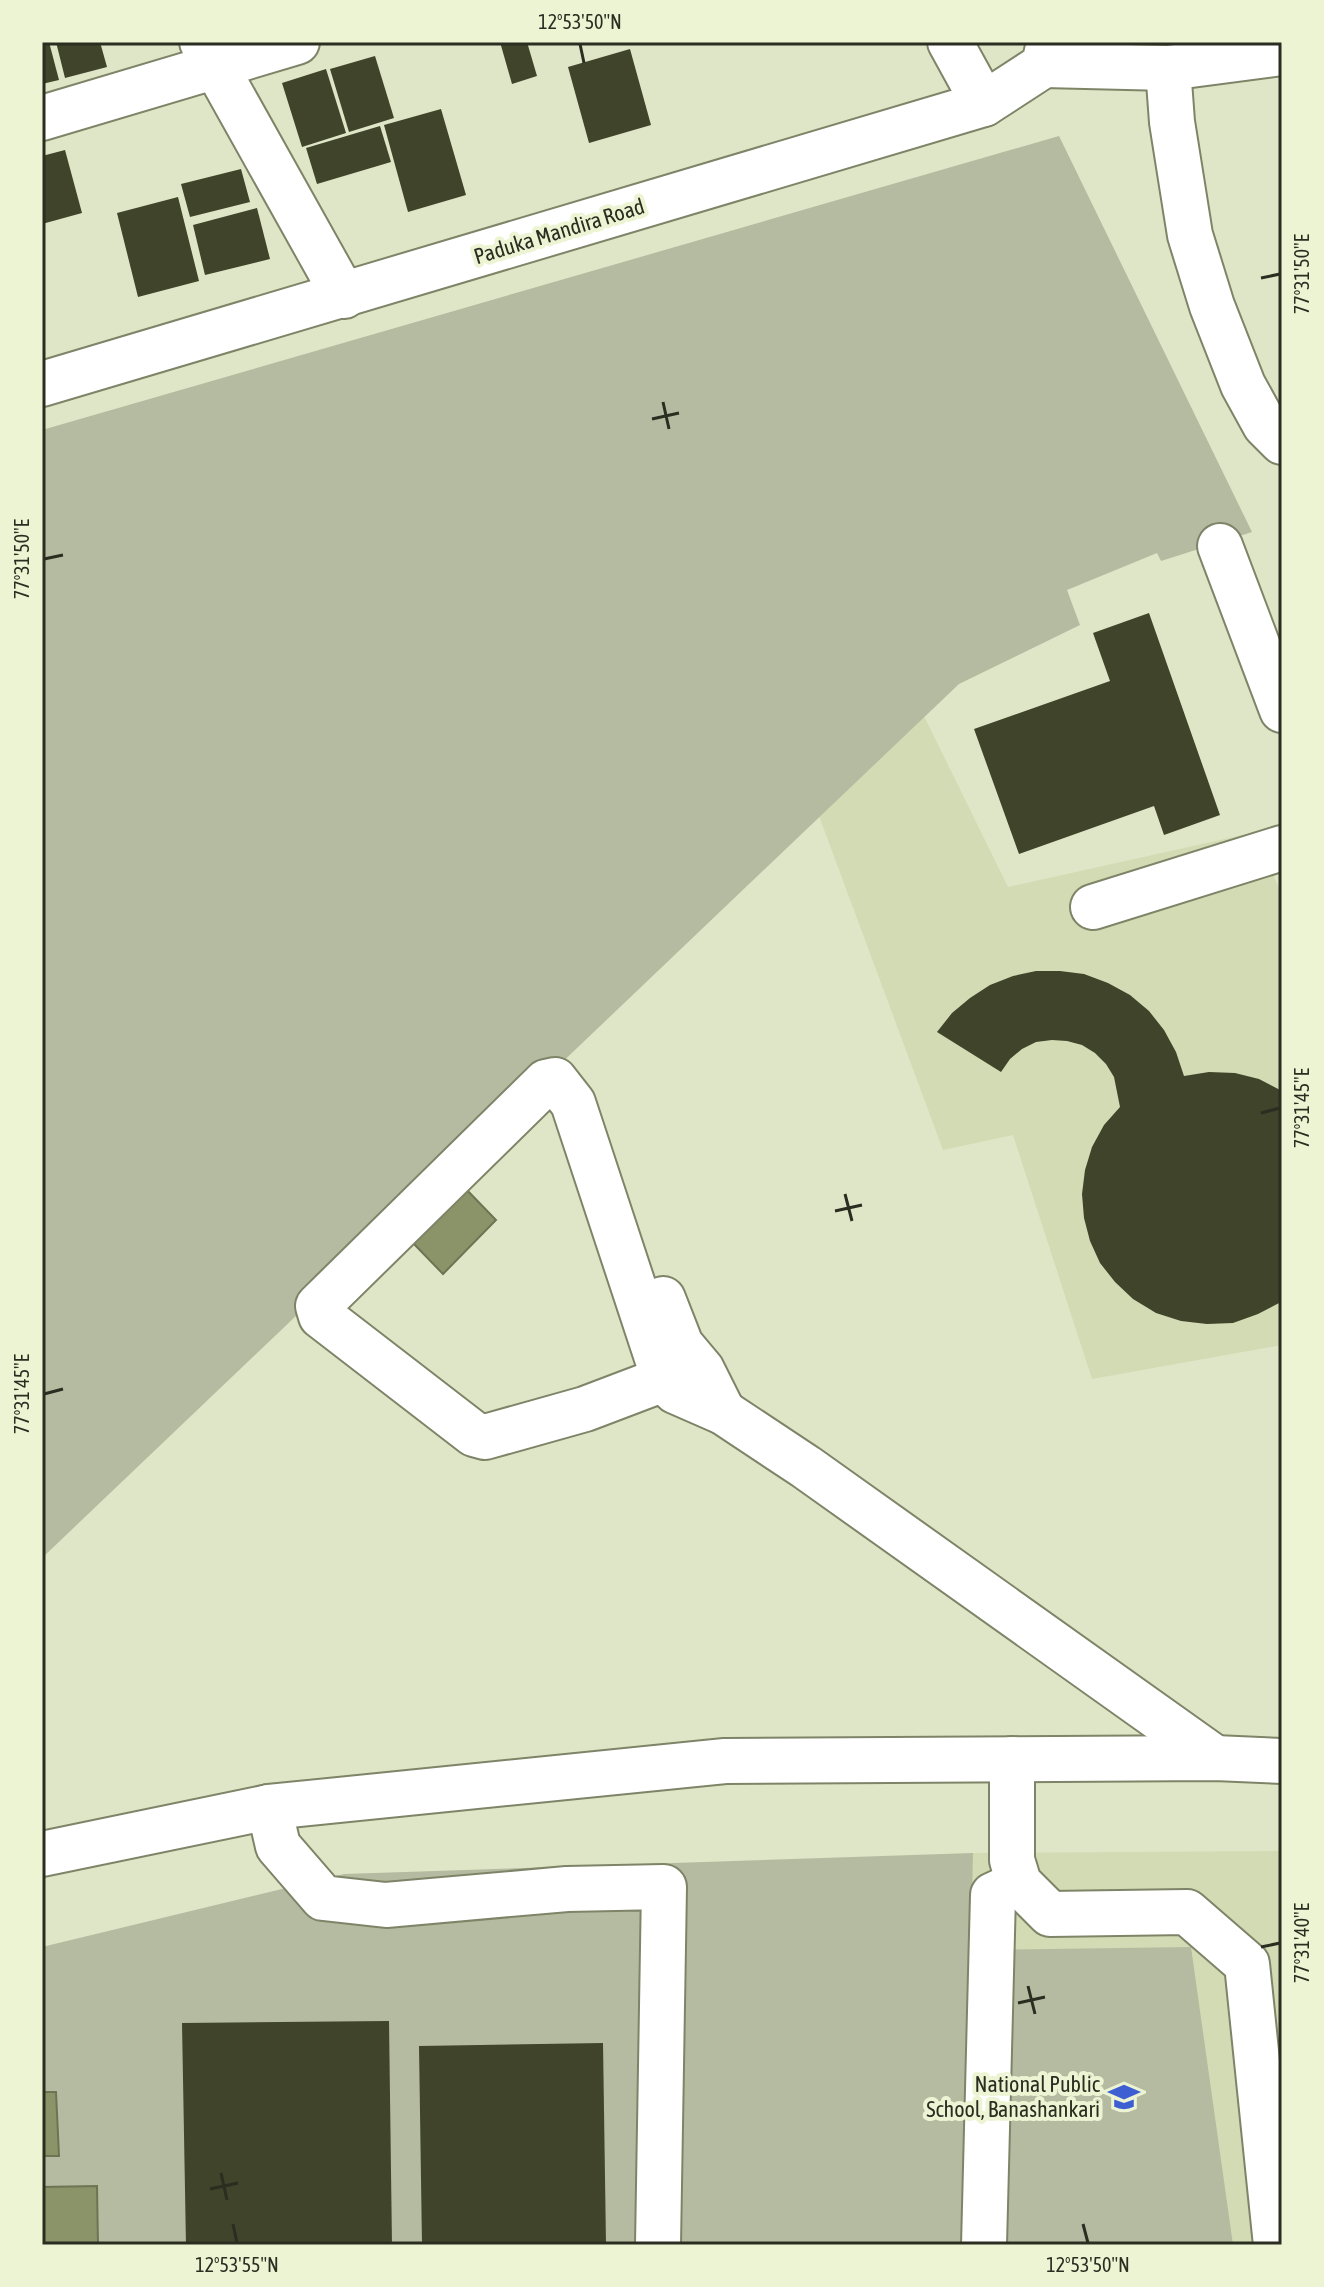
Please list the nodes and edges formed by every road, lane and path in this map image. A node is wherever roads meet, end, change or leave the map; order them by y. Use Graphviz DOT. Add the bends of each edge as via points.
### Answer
graph roads {
  1 [pos="297,42"];
  2 [pos="950,42"];
  3 [pos="1282,53"];
  4 [pos="209,54"];
  5 [pos="1046,54"];
  6 [pos="1168,68"];
  7 [pos="984,104"];
  8 [pos="42,118"];
  9 [pos="344,296"];
  10 [pos="42,384"];
  11 [pos="1282,442"];
  12 [pos="1220,546"];
  13 [pos="1282,710"];
  14 [pos="1282,848"];
  15 [pos="1093,907"];
  16 [pos="569,1051"];
  17 [pos="664,1379"];
  18 [pos="723,1412"];
  19 [pos="1215,1758"];
  20 [pos="1012,1759"];
  21 [pos="1282,1761"];
  22 [pos="269,1807"];
  23 [pos="42,1854"];
  24 [pos="1019,1883"];
  25 [pos="658,2245"];
  26 [pos="984,2245"];
  27 [pos="1276,2245"];
  1 -- 4 [label="street"];
  2 -- 7 [label="street"];
  3 -- 6 [label="street"];
  4 -- 8 [label="street"];
  4 -- 9 [label="street"];
  5 -- 6 [label="street"];
  5 -- 7 [label="street, Paduka Mandira Road"];
  6 -- 11 [label="street" via="1190,235 1203,278 1243,385 1265,425"];
  7 -- 9 [label="street, Paduka Mandira Road"];
  9 -- 10 [label="street, Paduka Mandira Road"];
  12 -- 13 [label="street"];
  14 -- 15 [label="street"];
  16 -- 18 [label="street" via="681,1345 702,1370"];
  17 -- 17 [label="street" via="573,1103 555,1080 546,1082 318,1306 321,1316 474,1434 485,1437 585,1409"];
  17 -- 18 [label="street" via="675,1391"];
  18 -- 19 [label="street"];
  19 -- 20 [label="street"];
  19 -- 21 [label="street"];
  20 -- 22 [label="street" via="725,1761"];
  20 -- 24 [label="street" via="1012,1860"];
  22 -- 23 [label="street"];
  22 -- 25 [label="street" via="278,1846 323,1898 386,1905 567,1889 664,1887"];
  24 -- 26 [label="street" via="993,1895"];
  24 -- 27 [label="street" via="1050,1914 1187,1912 1247,1964"];
}
